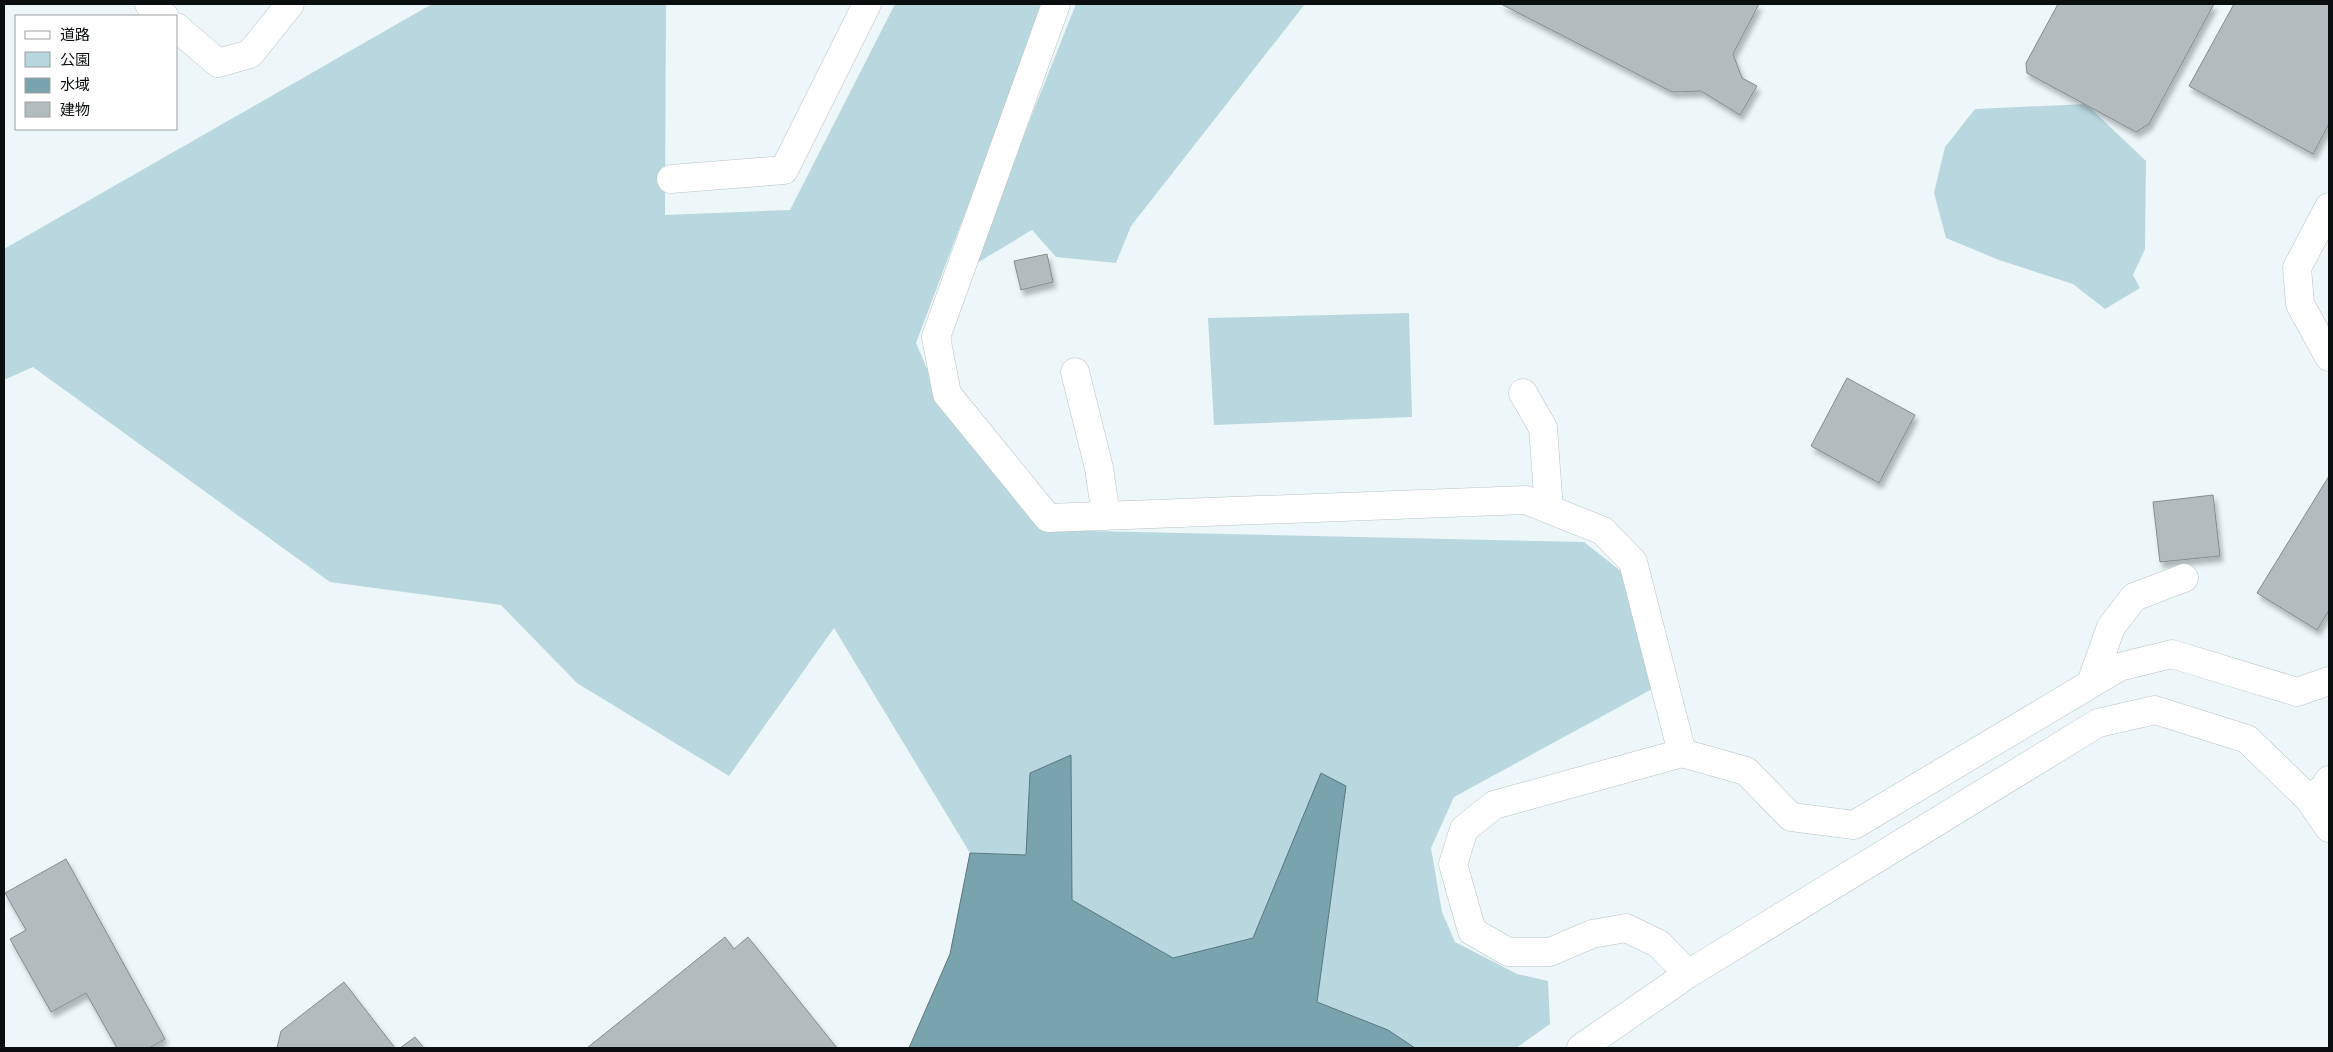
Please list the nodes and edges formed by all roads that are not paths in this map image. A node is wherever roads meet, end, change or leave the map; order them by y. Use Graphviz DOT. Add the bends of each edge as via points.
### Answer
graph roads {
  1 [pos="149,4"];
  2 [pos="290,4"];
  3 [pos="867,4"];
  4 [pos="1056,4"];
  5 [pos="163,15"];
  6 [pos="178,29"];
  7 [pos="671,179"];
  8 [pos="2329,207"];
  9 [pos="2329,357"];
  10 [pos="1075,372"];
  11 [pos="1523,393"];
  12 [pos="1549,509"];
  13 [pos="1106,516"];
  14 [pos="2184,578"];
  15 [pos="2329,681"];
  16 [pos="2091,683"];
  17 [pos="1682,753"];
  18 [pos="2329,780"];
  19 [pos="2309,799"];
  20 [pos="2329,828"];
  21 [pos="1688,974"];
  22 [pos="1581,1048"];
  1 -- 5 [label="street"];
  2 -- 6 [label="street" via="250,54 218,63"];
  3 -- 7 [label="street" via="784,170"];
  4 -- 13 [label="street" via="936,337 947,394 1048,518"];
  8 -- 9 [label="street" via="2297,268 2300,304"];
  10 -- 13 [label="street" via="1099,468"];
  11 -- 12 [label="street" via="1543,428"];
  12 -- 13 [label="street" via="1526,500"];
  12 -- 17 [label="street" via="1603,531 1633,562"];
  14 -- 16 [label="street" via="2134,597 2111,627"];
  15 -- 16 [label="street" via="2297,692 2172,654 2119,667"];
  16 -- 17 [label="street" via="1854,824 1791,817 1746,771"];
  17 -- 21 [label="street" via="1494,805 1464,829 1453,864 1472,931 1508,952 1550,952 1592,934 1626,928 1659,944"];
  18 -- 19 [label="street"];
  19 -- 20 [label="street"];
  19 -- 21 [label="street" via="2247,739 2155,710 2098,723"];
  21 -- 22 [label="street"];
}
